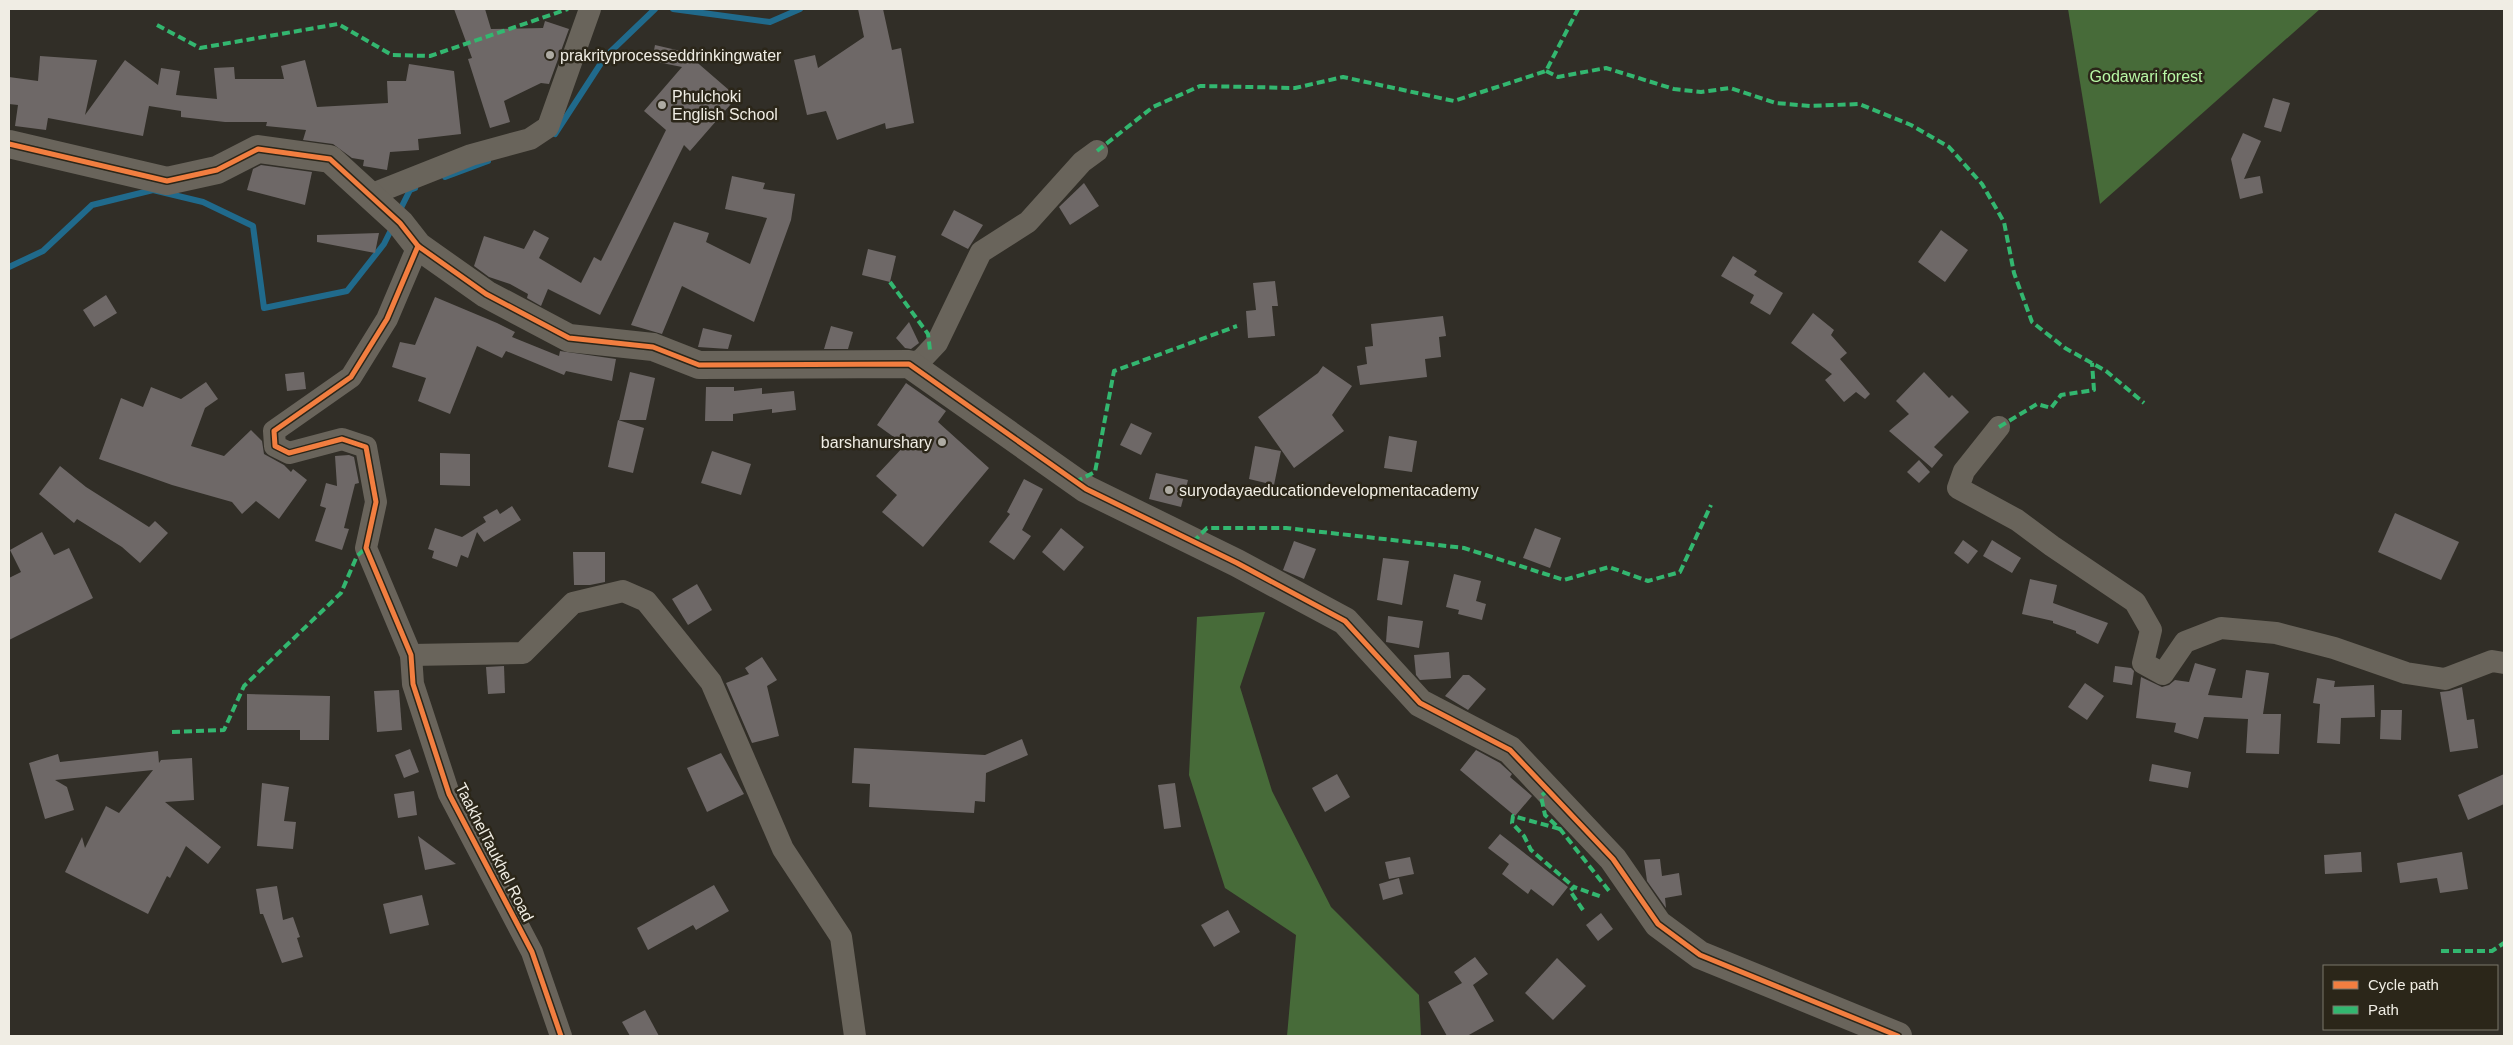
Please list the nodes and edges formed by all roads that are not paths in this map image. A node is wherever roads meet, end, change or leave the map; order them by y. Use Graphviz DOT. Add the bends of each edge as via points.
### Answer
graph roads {
  1 [pos="590,9"];
  2 [pos="9,144"];
  3 [pos="1097,151"];
  4 [pos="384,208"];
  5 [pos="418,246"];
  6 [pos="909,364"];
  7 [pos="1999,427"];
  8 [pos="411,655"];
  9 [pos="2504,663"];
  10 [pos="560,1036"];
  11 [pos="855,1036"];
  12 [pos="1898,1036"];
  1 -- 4 [label="street" via="548,127 530,139 471,155"];
  2 -- 4 [label="street" via="167,181 217,170 258,149 330,159"];
  3 -- 6 [label="street" via="1082,162 1028,222 981,252 937,343 920,360"];
  4 -- 5 [label="street"];
  5 -- 6 [label="street" via="486,294 569,338 653,348 699,365"];
  5 -- 8 [label="street, TaakhelTaukhel Road" via="387,319 351,378 274,431 275,446 289,453 342,439 366,447 376,502 366,548"];
  6 -- 12 [label="street" via="1086,489 1237,563 1345,621 1420,703 1510,750 1613,859 1658,924 1700,955"];
  7 -- 9 [label="street" via="1964,471 1958,488 2017,520 2136,602 2152,630 2143,663 2163,674 2185,642 2221,628 2276,633 2334,648 2406,673 2445,679 2492,661"];
  8 -- 10 [label="street, TaakhelTaukhel Road" via="413,684 449,794 532,952"];
  8 -- 11 [label="street" via="523,653 573,602 623,591 646,601 711,682 783,849 841,937"];
}
